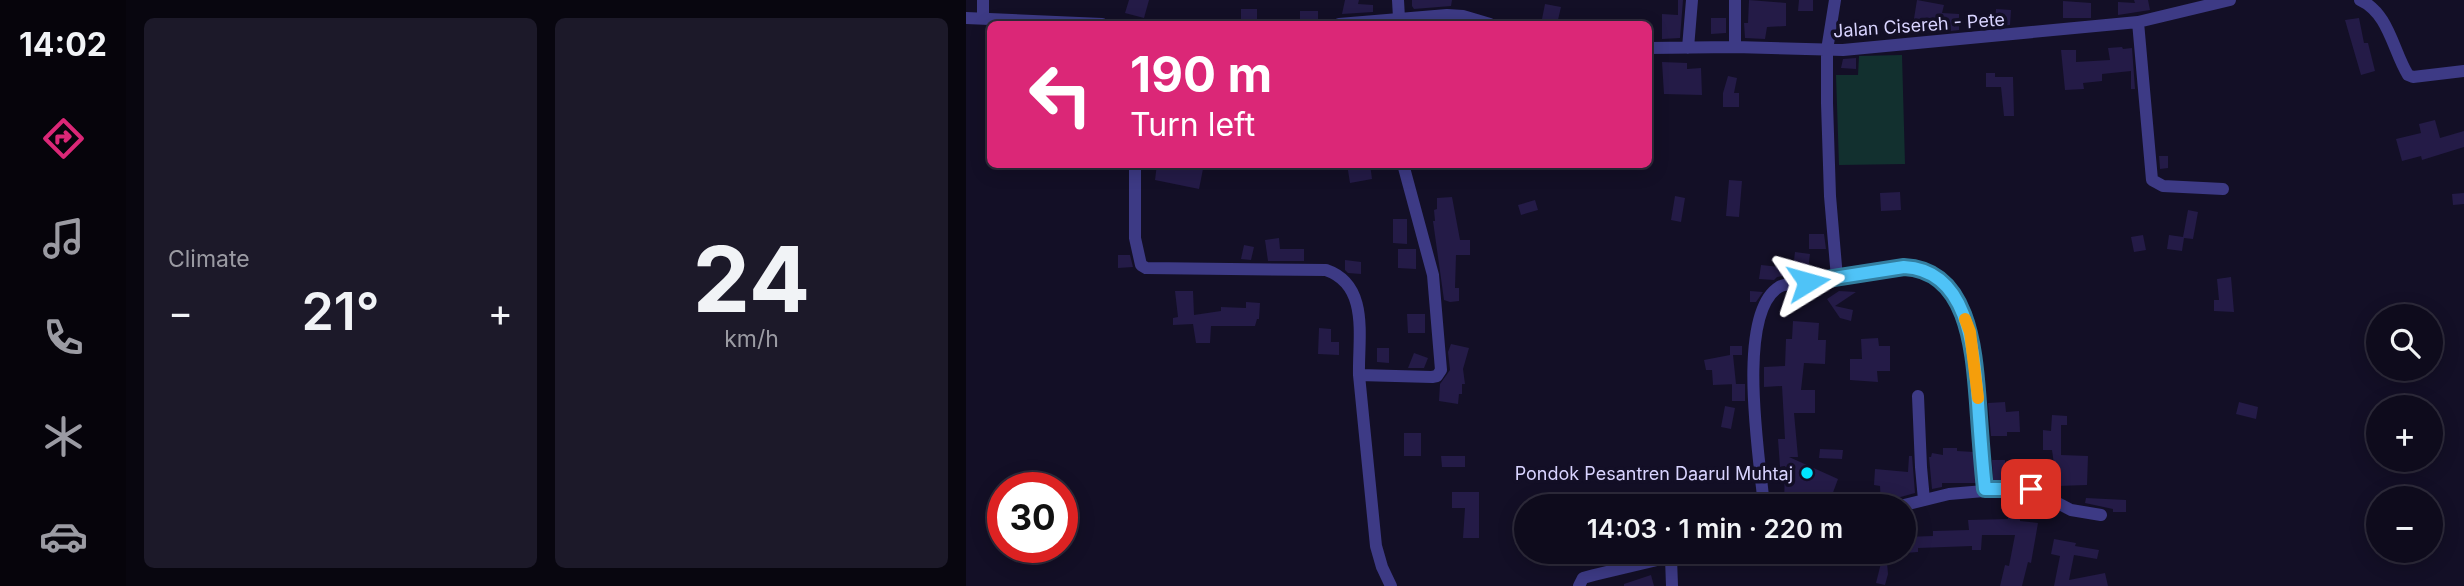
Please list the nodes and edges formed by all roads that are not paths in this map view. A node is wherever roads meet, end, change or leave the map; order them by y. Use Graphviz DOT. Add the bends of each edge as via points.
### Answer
graph roads {
  1 [pos="983,0"];
  2 [pos="1398,0"];
  3 [pos="1692,0"];
  4 [pos="1735,0"];
  5 [pos="1835,0"];
  6 [pos="2230,0"];
  7 [pos="2360,0"];
  8 [pos="966,18"];
  9 [pos="983,18"];
  10 [pos="1399,18"];
  11 [pos="1042,21"];
  12 [pos="1379,21"];
  13 [pos="1480,21"];
  14 [pos="2138,22"];
  15 [pos="1735,47"];
  16 [pos="1652,48"];
  17 [pos="1688,48"];
  18 [pos="1827,50"];
  19 [pos="2464,71"];
  20 [pos="1135,168"];
  21 [pos="1404,168"];
  22 [pos="2222,189"];
  23 [pos="1837,278"];
  24 [pos="1359,375"];
  25 [pos="1918,396"];
  26 [pos="1985,489"];
  27 [pos="1763,494"];
  28 [pos="1924,500"];
  29 [pos="1916,502"];
  30 [pos="2101,515"];
  31 [pos="1644,564"];
  32 [pos="1671,564"];
  33 [pos="1391,586"];
  34 [pos="1579,586"];
  35 [pos="1672,586"];
  1 -- 9 [label="street"];
  2 -- 10 [label="street"];
  3 -- 17 [label="street"];
  4 -- 15 [label="street"];
  5 -- 18 [label="street"];
  6 -- 14 [label="street, Jalan Cisereh - Pete"];
  7 -- 19 [label="street" via="2383,22 2408,75"];
  8 -- 9 [label="street"];
  9 -- 11 [label="street"];
  10 -- 12 [label="street"];
  10 -- 13 [label="street" via="1447,15"];
  14 -- 18 [label="street, Jalan Cisereh - Pete"];
  14 -- 22 [label="street" via="2152,180 2163,186"];
  15 -- 17 [label="street, Jalan Cisereh - Pete"];
  15 -- 18 [label="street, Jalan Cisereh - Pete"];
  16 -- 17 [label="street, Jalan Cisereh - Pete"];
  18 -- 23 [label="street"];
  20 -- 24 [label="street" via="1135,239 1141,265 1326,270 1342,276 1357,302"];
  21 -- 24 [label="street" via="1433,275 1440,373 1432,377"];
  23 -- 26 [label="street" via="1918,267 1933,274 1952,295 1970,332"];
  23 -- 27 [label="street" via="1780,286 1758,320 1754,370"];
  24 -- 33 [label="street" via="1376,546"];
  25 -- 28 [label="street"];
  26 -- 28 [label="street"];
  26 -- 30 [label="street" via="2031,489 2071,510"];
  28 -- 29 [label="street"];
  31 -- 34 [label="street" via="1583,578"];
  32 -- 35 [label="street"];
}
